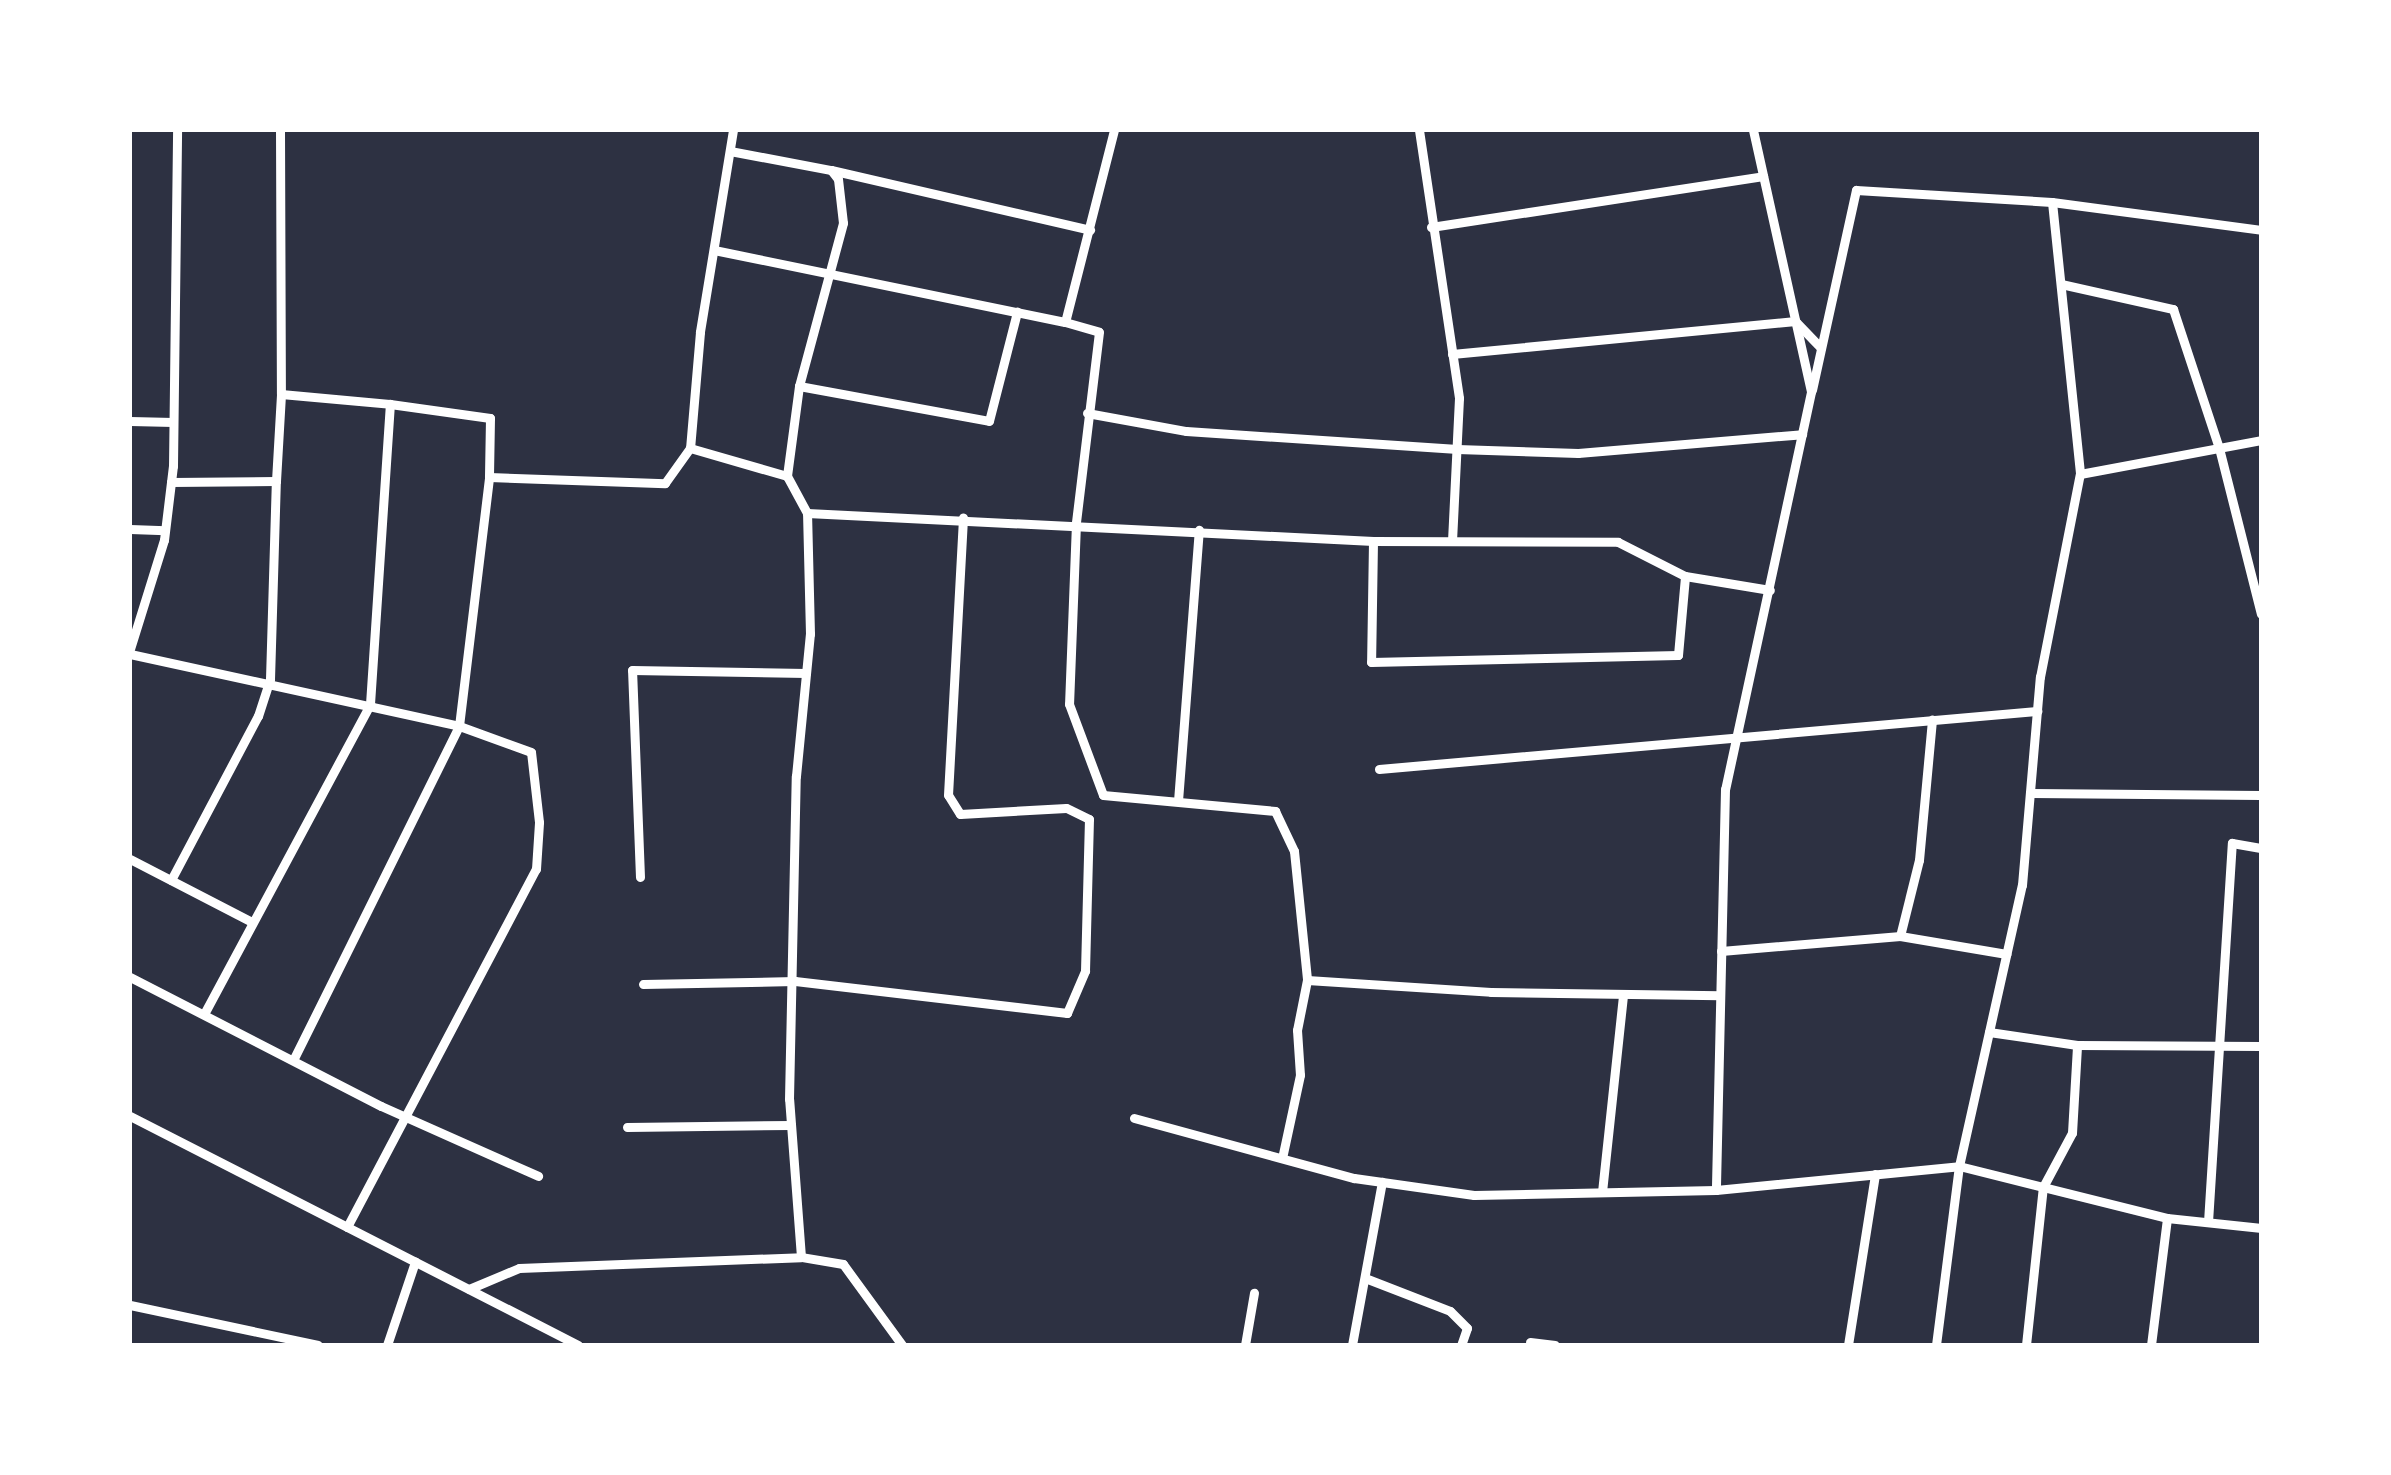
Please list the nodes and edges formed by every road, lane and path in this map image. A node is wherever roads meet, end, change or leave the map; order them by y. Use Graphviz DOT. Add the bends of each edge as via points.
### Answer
graph roads {
  1 [pos="177,130"];
  2 [pos="280,130"];
  3 [pos="733,130"];
  4 [pos="1114,130"];
  5 [pos="1418,130"];
  6 [pos="1752,130"];
  7 [pos="730,152"];
  8 [pos="831,170"];
  9 [pos="1763,176"];
  10 [pos="2052,202"];
  11 [pos="1432,226"];
  12 [pos="1090,230"];
  13 [pos="2261,230"];
  14 [pos="714,250"];
  15 [pos="826,274"];
  16 [pos="2061,284"];
  17 [pos="1017,312"];
  18 [pos="1795,321"];
  19 [pos="1065,322"];
  20 [pos="1821,348"];
  21 [pos="1452,354"];
  22 [pos="799,386"];
  23 [pos="1811,392"];
  24 [pos="281,394"];
  25 [pos="390,404"];
  26 [pos="1088,413"];
  27 [pos="130,421"];
  28 [pos="173,422"];
  29 [pos="1802,434"];
  30 [pos="2261,440"];
  31 [pos="690,448"];
  32 [pos="2218,448"];
  33 [pos="1457,450"];
  34 [pos="2080,474"];
  35 [pos="788,476"];
  36 [pos="489,477"];
  37 [pos="276,480"];
  38 [pos="171,482"];
  39 [pos="808,513"];
  40 [pos="963,517"];
  41 [pos="1076,523"];
  42 [pos="130,529"];
  43 [pos="165,530"];
  44 [pos="1199,530"];
  45 [pos="1372,541"];
  46 [pos="1452,542"];
  47 [pos="1685,576"];
  48 [pos="1770,590"];
  49 [pos="2261,614"];
  50 [pos="130,651"];
  51 [pos="806,673"];
  52 [pos="270,680"];
  53 [pos="370,704"];
  54 [pos="2037,711"];
  55 [pos="1932,720"];
  56 [pos="459,726"];
  57 [pos="1738,737"];
  58 [pos="1378,769"];
  59 [pos="2030,793"];
  60 [pos="2261,795"];
  61 [pos="1178,801"];
  62 [pos="2261,848"];
  63 [pos="130,859"];
  64 [pos="640,877"];
  65 [pos="171,880"];
  66 [pos="250,921"];
  67 [pos="1900,936"];
  68 [pos="1722,951"];
  69 [pos="2006,954"];
  70 [pos="130,977"];
  71 [pos="1306,980"];
  72 [pos="795,982"];
  73 [pos="643,984"];
  74 [pos="1623,994"];
  75 [pos="1720,994"];
  76 [pos="204,1014"];
  77 [pos="1989,1032"];
  78 [pos="2216,1044"];
  79 [pos="2076,1045"];
  80 [pos="2261,1046"];
  81 [pos="294,1060"];
  82 [pos="130,1116"];
  83 [pos="405,1116"];
  84 [pos="1134,1118"];
  85 [pos="790,1126"];
  86 [pos="626,1127"];
  87 [pos="1282,1158"];
  88 [pos="1958,1166"];
  89 [pos="1875,1174"];
  90 [pos="538,1176"];
  91 [pos="1382,1182"];
  92 [pos="2043,1187"];
  93 [pos="1716,1190"];
  94 [pos="1602,1192"];
  95 [pos="2167,1218"];
  96 [pos="2208,1222"];
  97 [pos="347,1227"];
  98 [pos="2261,1228"];
  99 [pos="800,1258"];
  100 [pos="416,1262"];
  101 [pos="1365,1278"];
  102 [pos="469,1289"];
  103 [pos="1254,1293"];
  104 [pos="130,1305"];
  105 [pos="1530,1342"];
  106 [pos="318,1345"];
  107 [pos="387,1345"];
  108 [pos="578,1345"];
  109 [pos="904,1345"];
  110 [pos="1245,1345"];
  111 [pos="1352,1345"];
  112 [pos="1461,1345"];
  113 [pos="1555,1345"];
  114 [pos="1848,1345"];
  115 [pos="1936,1345"];
  116 [pos="2026,1345"];
  117 [pos="2151,1345"];
  1 -- 28 [label="street"];
  2 -- 24 [label="street"];
  3 -- 7 [label="street"];
  4 -- 12 [label="street"];
  5 -- 11 [label="street"];
  6 -- 9 [label="street"];
  7 -- 8 [label="street"];
  7 -- 14 [label="street"];
  8 -- 12 [label="street"];
  8 -- 15 [label="street" via="844,224"];
  9 -- 11 [label="street"];
  9 -- 18 [label="street"];
  10 -- 13 [label="street"];
  10 -- 16 [label="street"];
  10 -- 20 [label="street" via="1856,190"];
  11 -- 21 [label="street"];
  12 -- 19 [label="street"];
  14 -- 15 [label="street"];
  14 -- 31 [label="street"];
  15 -- 17 [label="street"];
  15 -- 22 [label="street"];
  16 -- 32 [label="street" via="2173,309"];
  16 -- 34 [label="street"];
  17 -- 19 [label="street"];
  17 -- 22 [label="street" via="989,420"];
  18 -- 20 [label="street"];
  18 -- 21 [label="street"];
  18 -- 23 [label="street"];
  19 -- 26 [label="street" via="1100,332"];
  20 -- 23 [label="street"];
  21 -- 33 [label="street"];
  22 -- 35 [label="street"];
  23 -- 29 [label="street"];
  24 -- 25 [label="street"];
  24 -- 37 [label="street"];
  25 -- 36 [label="street" via="490,418"];
  25 -- 53 [label="street"];
  26 -- 33 [label="street" via="1186,431"];
  26 -- 41 [label="street"];
  27 -- 28 [label="street"];
  28 -- 38 [label="street"];
  29 -- 33 [label="street" via="1578,453"];
  29 -- 48 [label="street"];
  30 -- 32 [label="street"];
  31 -- 35 [label="street"];
  31 -- 36 [label="street" via="665,482"];
  32 -- 34 [label="street"];
  32 -- 49 [label="street"];
  33 -- 46 [label="street"];
  34 -- 54 [label="street"];
  35 -- 39 [label="street"];
  36 -- 56 [label="street"];
  37 -- 38 [label="street"];
  37 -- 52 [label="street"];
  38 -- 43 [label="street"];
  39 -- 40 [label="street"];
  39 -- 51 [label="street"];
  40 -- 41 [label="street"];
  40 -- 72 [label="street" via="948,796 960,814 1066,808 1088,819 1086,971 1066,1013"];
  41 -- 44 [label="street"];
  41 -- 61 [label="street" via="1069,704 1102,795"];
  42 -- 43 [label="street"];
  43 -- 50 [label="street"];
  44 -- 45 [label="street"];
  44 -- 61 [label="street"];
  45 -- 46 [label="street"];
  45 -- 47 [label="street" via="1371,662 1678,655"];
  46 -- 47 [label="street" via="1618,542"];
  47 -- 48 [label="street"];
  48 -- 57 [label="street"];
  50 -- 52 [label="street"];
  51 -- 64 [label="street" via="632,670"];
  51 -- 72 [label="street" via="796,776"];
  52 -- 53 [label="street"];
  52 -- 65 [label="street" via="258,716"];
  53 -- 56 [label="street"];
  53 -- 66 [label="street"];
  54 -- 55 [label="street"];
  54 -- 59 [label="street"];
  55 -- 57 [label="street"];
  55 -- 67 [label="street" via="1919,860"];
  56 -- 81 [label="street"];
  56 -- 83 [label="street" via="531,752 539,822 536,869"];
  57 -- 58 [label="street"];
  57 -- 68 [label="street" via="1726,789"];
  59 -- 60 [label="street"];
  59 -- 69 [label="street" via="2022,885"];
  61 -- 71 [label="street" via="1275,812 1294,851"];
  62 -- 78 [label="street" via="2232,843"];
  63 -- 65 [label="street"];
  65 -- 66 [label="street"];
  66 -- 76 [label="street"];
  67 -- 68 [label="street"];
  67 -- 69 [label="street"];
  68 -- 75 [label="street"];
  69 -- 77 [label="street"];
  70 -- 76 [label="street"];
  71 -- 74 [label="street"];
  71 -- 87 [label="street" via="1300,1075"];
  72 -- 73 [label="street"];
  72 -- 85 [label="street"];
  74 -- 75 [label="street"];
  74 -- 94 [label="street"];
  75 -- 93 [label="street"];
  76 -- 81 [label="street"];
  77 -- 79 [label="street"];
  77 -- 88 [label="street"];
  78 -- 79 [label="street"];
  78 -- 80 [label="street"];
  78 -- 96 [label="street" via="2218,1136"];
  79 -- 92 [label="street" via="2072,1133"];
  81 -- 83 [label="street"];
  82 -- 97 [label="street"];
  83 -- 90 [label="street"];
  83 -- 97 [label="street"];
  84 -- 87 [label="street"];
  85 -- 86 [label="street"];
  85 -- 99 [label="street"];
  87 -- 91 [label="street"];
  88 -- 89 [label="street"];
  88 -- 92 [label="street"];
  88 -- 115 [label="street"];
  89 -- 93 [label="street"];
  89 -- 114 [label="street"];
  91 -- 94 [label="street" via="1474,1195"];
  91 -- 101 [label="street"];
  92 -- 95 [label="street"];
  92 -- 116 [label="street"];
  93 -- 94 [label="street"];
  95 -- 96 [label="street"];
  95 -- 117 [label="street"];
  96 -- 98 [label="street"];
  97 -- 100 [label="street"];
  99 -- 102 [label="street" via="519,1268"];
  99 -- 109 [label="street" via="843,1264"];
  100 -- 102 [label="street"];
  100 -- 107 [label="street"];
  101 -- 111 [label="street"];
  101 -- 112 [label="street" via="1450,1312 1467,1328"];
  102 -- 108 [label="street"];
  103 -- 110 [label="street"];
  104 -- 106 [label="street"];
  105 -- 113 [label="street"];
}
